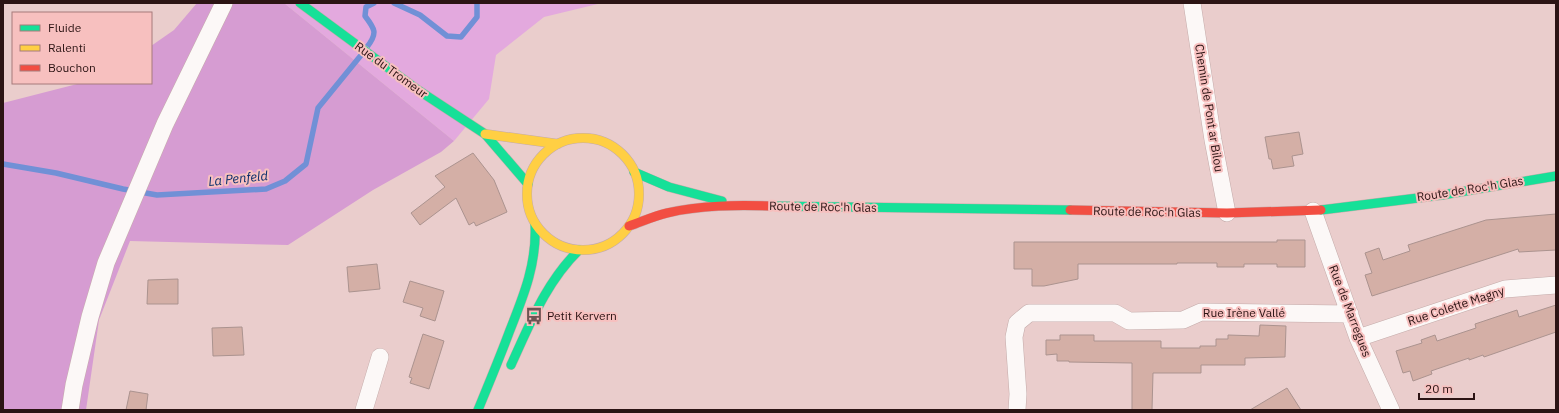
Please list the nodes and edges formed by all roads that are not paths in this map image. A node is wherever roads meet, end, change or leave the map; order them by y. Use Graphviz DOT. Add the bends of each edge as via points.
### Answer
graph roads {
  1 [pos="224,3"];
  2 [pos="300,3"];
  3 [pos="1192,3"];
  4 [pos="485,134"];
  5 [pos="558,144"];
  6 [pos="634,172"];
  7 [pos="1556,176"];
  8 [pos="528,184"];
  9 [pos="736,205"];
  10 [pos="1313,211"];
  11 [pos="1227,213"];
  12 [pos="535,224"];
  13 [pos="629,226"];
  14 [pos="579,250"];
  15 [pos="1556,286"];
  16 [pos="1350,314"];
  17 [pos="1358,338"];
  18 [pos="380,357"];
  19 [pos="505,376"];
  20 [pos="70,410"];
  21 [pos="364,410"];
  22 [pos="478,410"];
  23 [pos="1017,410"];
  24 [pos="1391,410"];
  1 -- 20 [label="street" via="165,124 106,263 90,317"];
  2 -- 4 [label="main road, Rue du Tromeur" via="418,90"];
  3 -- 11 [label="street, Chemin de Pont ar Bilou"];
  4 -- 5 [label="main road, Rue du Tromeur"];
  4 -- 8 [label="main road, Rue du Tromeur" via="512,162"];
  5 -- 6 [label="main road" via="572,139 587,138 602,142 626,159"];
  5 -- 8 [label="main road" via="538,161"];
  6 -- 9 [label="main road, Route de Roc'h Glas" via="669,187"];
  6 -- 13 [label="main road" via="638,185 638,199"];
  7 -- 10 [label="main road, Route de Roc'h Glas" via="1442,195"];
  8 -- 12 [label="main road" via="527,198"];
  9 -- 11 [label="main road, Route de Roc'h Glas"];
  9 -- 13 [label="main road, Route de Roc'h Glas" via="666,213"];
  10 -- 11 [label="main road, Route de Roc'h Glas"];
  10 -- 16 [label="street, Rue de Marregues"];
  12 -- 14 [label="main road" via="559,244"];
  12 -- 22 [label="main road" via="535,257 529,282"];
  13 -- 14 [label="main road" via="615,240 598,248"];
  14 -- 19 [label="main road" via="570,257 548,288"];
  15 -- 17 [label="street, Rue Colette Magny" via="1505,289"];
  16 -- 17 [label="street, Rue de Marregues"];
  16 -- 23 [label="street, Rue Irène Vallé" via="1201,312 1183,320 1129,320 1115,313 1029,313 1017,323 1014,337"];
  17 -- 24 [label="street, Rue de Marregues"];
  18 -- 21 [label="street"];
}
